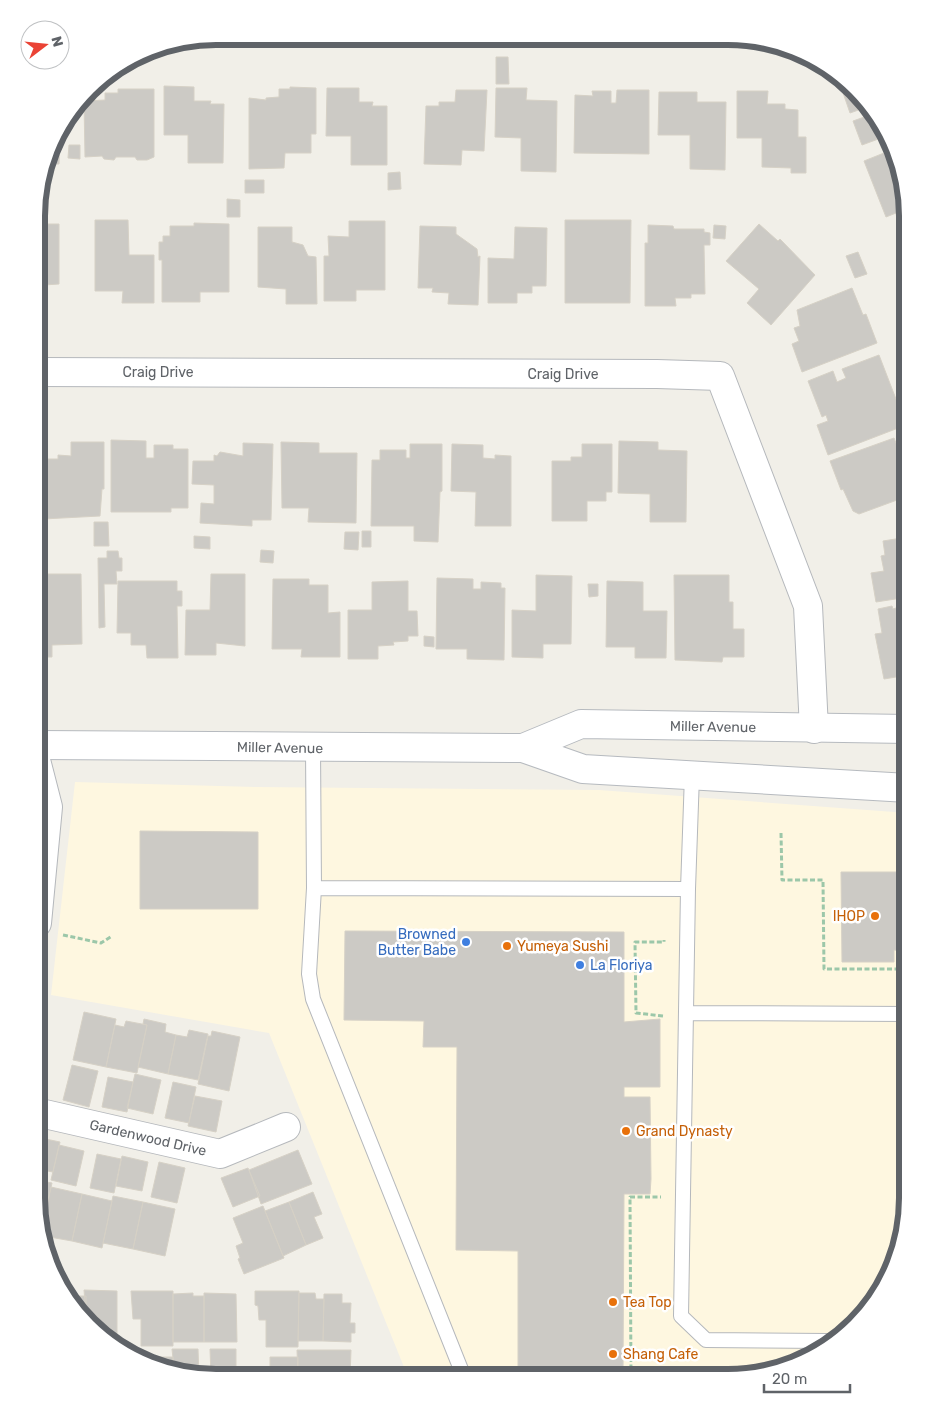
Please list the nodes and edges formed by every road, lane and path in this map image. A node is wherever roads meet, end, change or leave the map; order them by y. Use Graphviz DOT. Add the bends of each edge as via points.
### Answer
graph roads {
  1 [pos="45,372"];
  2 [pos="814,729"];
  3 [pos="899,729"];
  4 [pos="45,745"];
  5 [pos="313,748"];
  6 [pos="523,748"];
  7 [pos="692,775"];
  8 [pos="899,787"];
  9 [pos="45,795"];
  10 [pos="782,833"];
  11 [pos="45,839"];
  12 [pos="314,888"];
  13 [pos="688,889"];
  14 [pos="664,934"];
  15 [pos="62,935"];
  16 [pos="112,936"];
  17 [pos="899,969"];
  18 [pos="687,1013"];
  19 [pos="899,1014"];
  20 [pos="663,1023"];
  21 [pos="45,1114"];
  22 [pos="286,1127"];
  23 [pos="661,1188"];
  24 [pos="822,1341"];
  25 [pos="461,1369"];
  26 [pos="631,1369"];
  1 -- 2 [label="street, Craig Drive" via="720,376 808,606"];
  2 -- 3 [label="street, Miller Avenue"];
  2 -- 6 [label="street, Miller Avenue" via="580,724"];
  4 -- 5 [label="street, Miller Avenue"];
  5 -- 6 [label="street, Miller Avenue"];
  5 -- 12 [label="lane"];
  6 -- 7 [label="street, Miller Avenue" via="582,769"];
  7 -- 8 [label="street, Miller Avenue"];
  7 -- 13 [label="lane"];
  9 -- 11 [label="street" via="48,807"];
  10 -- 17 [label="path" via="782,880 823,880 824,969"];
  12 -- 13 [label="lane"];
  12 -- 25 [label="lane" via="309,974 312,999"];
  13 -- 18 [label="lane"];
  14 -- 20 [label="path" via="664,942 635,942 636,1013 663,1014"];
  15 -- 16 [label="path" via="101,943"];
  18 -- 19 [label="lane"];
  18 -- 24 [label="lane" via="681,1316 706,1340"];
  21 -- 22 [label="street, Gardenwood Drive" via="220,1154"];
  23 -- 26 [label="path" via="661,1197 630,1197"];
}
